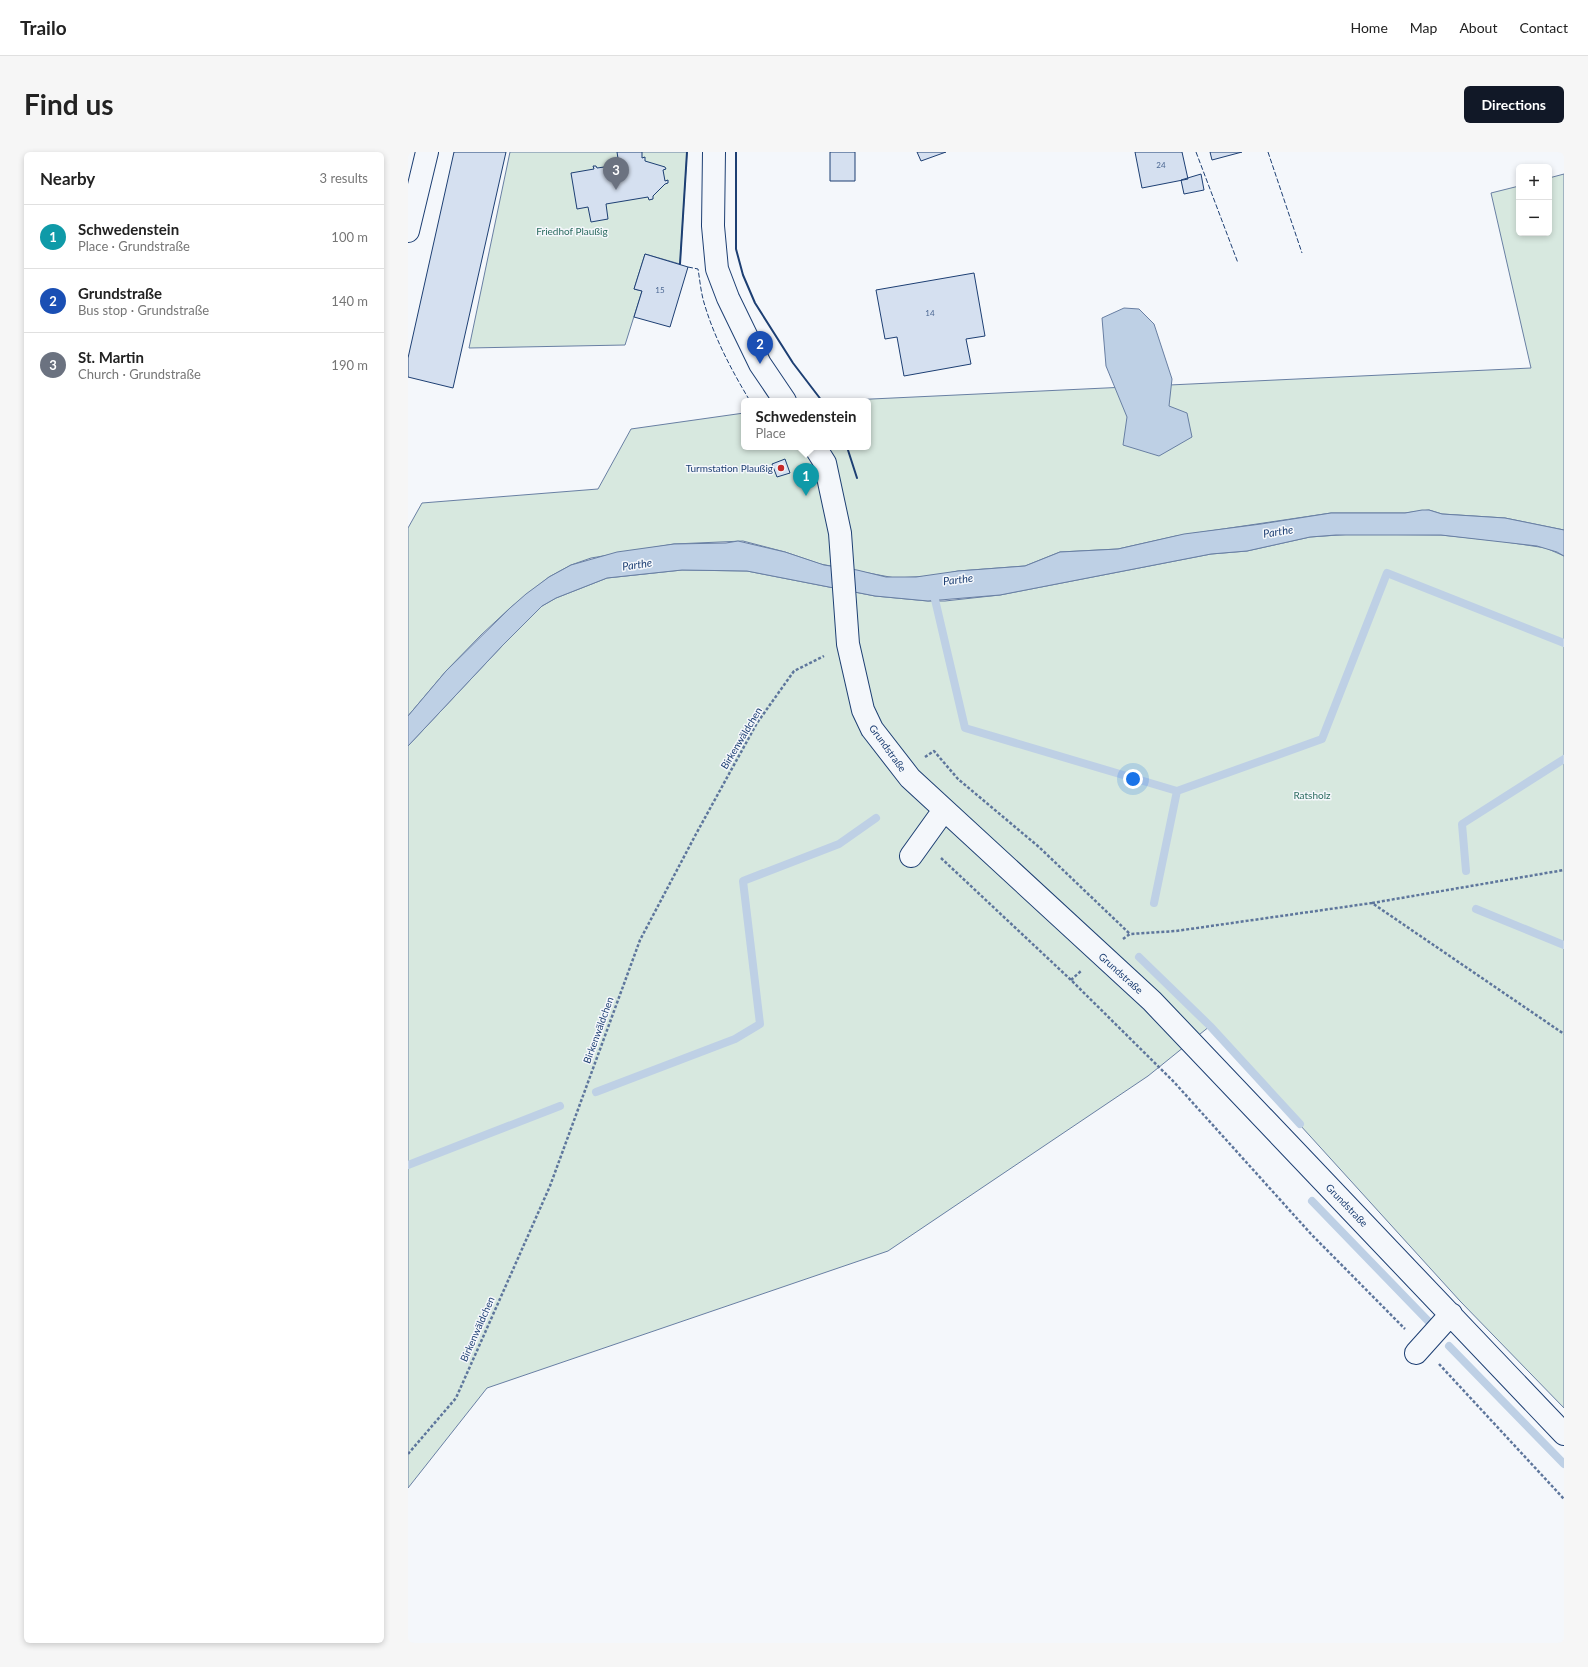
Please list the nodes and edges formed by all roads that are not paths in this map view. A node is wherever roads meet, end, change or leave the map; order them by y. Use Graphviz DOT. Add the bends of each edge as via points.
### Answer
graph roads {
  1 [pos="427,152"];
  2 [pos="714,152"];
  3 [pos="409,223"];
  4 [pos="783,398"];
  5 [pos="817,450"];
  6 [pos="944,810"];
  7 [pos="916,848"];
  8 [pos="1451,1314"];
  9 [pos="1419,1350"];
  10 [pos="1564,1434"];
  1 -- 3 [label="street"];
  2 -- 4 [label="street" via="713,226 717,268 728,298 760,364"];
  5 -- 6 [label="street, Grundstraße" via="825,463 840,533 848,644 863,710 872,729 910,778"];
  6 -- 7 [label="street"];
  6 -- 8 [label="street, Grundstraße" via="1152,1001"];
  8 -- 9 [label="street"];
  8 -- 10 [label="street, Grundstraße"];
}
